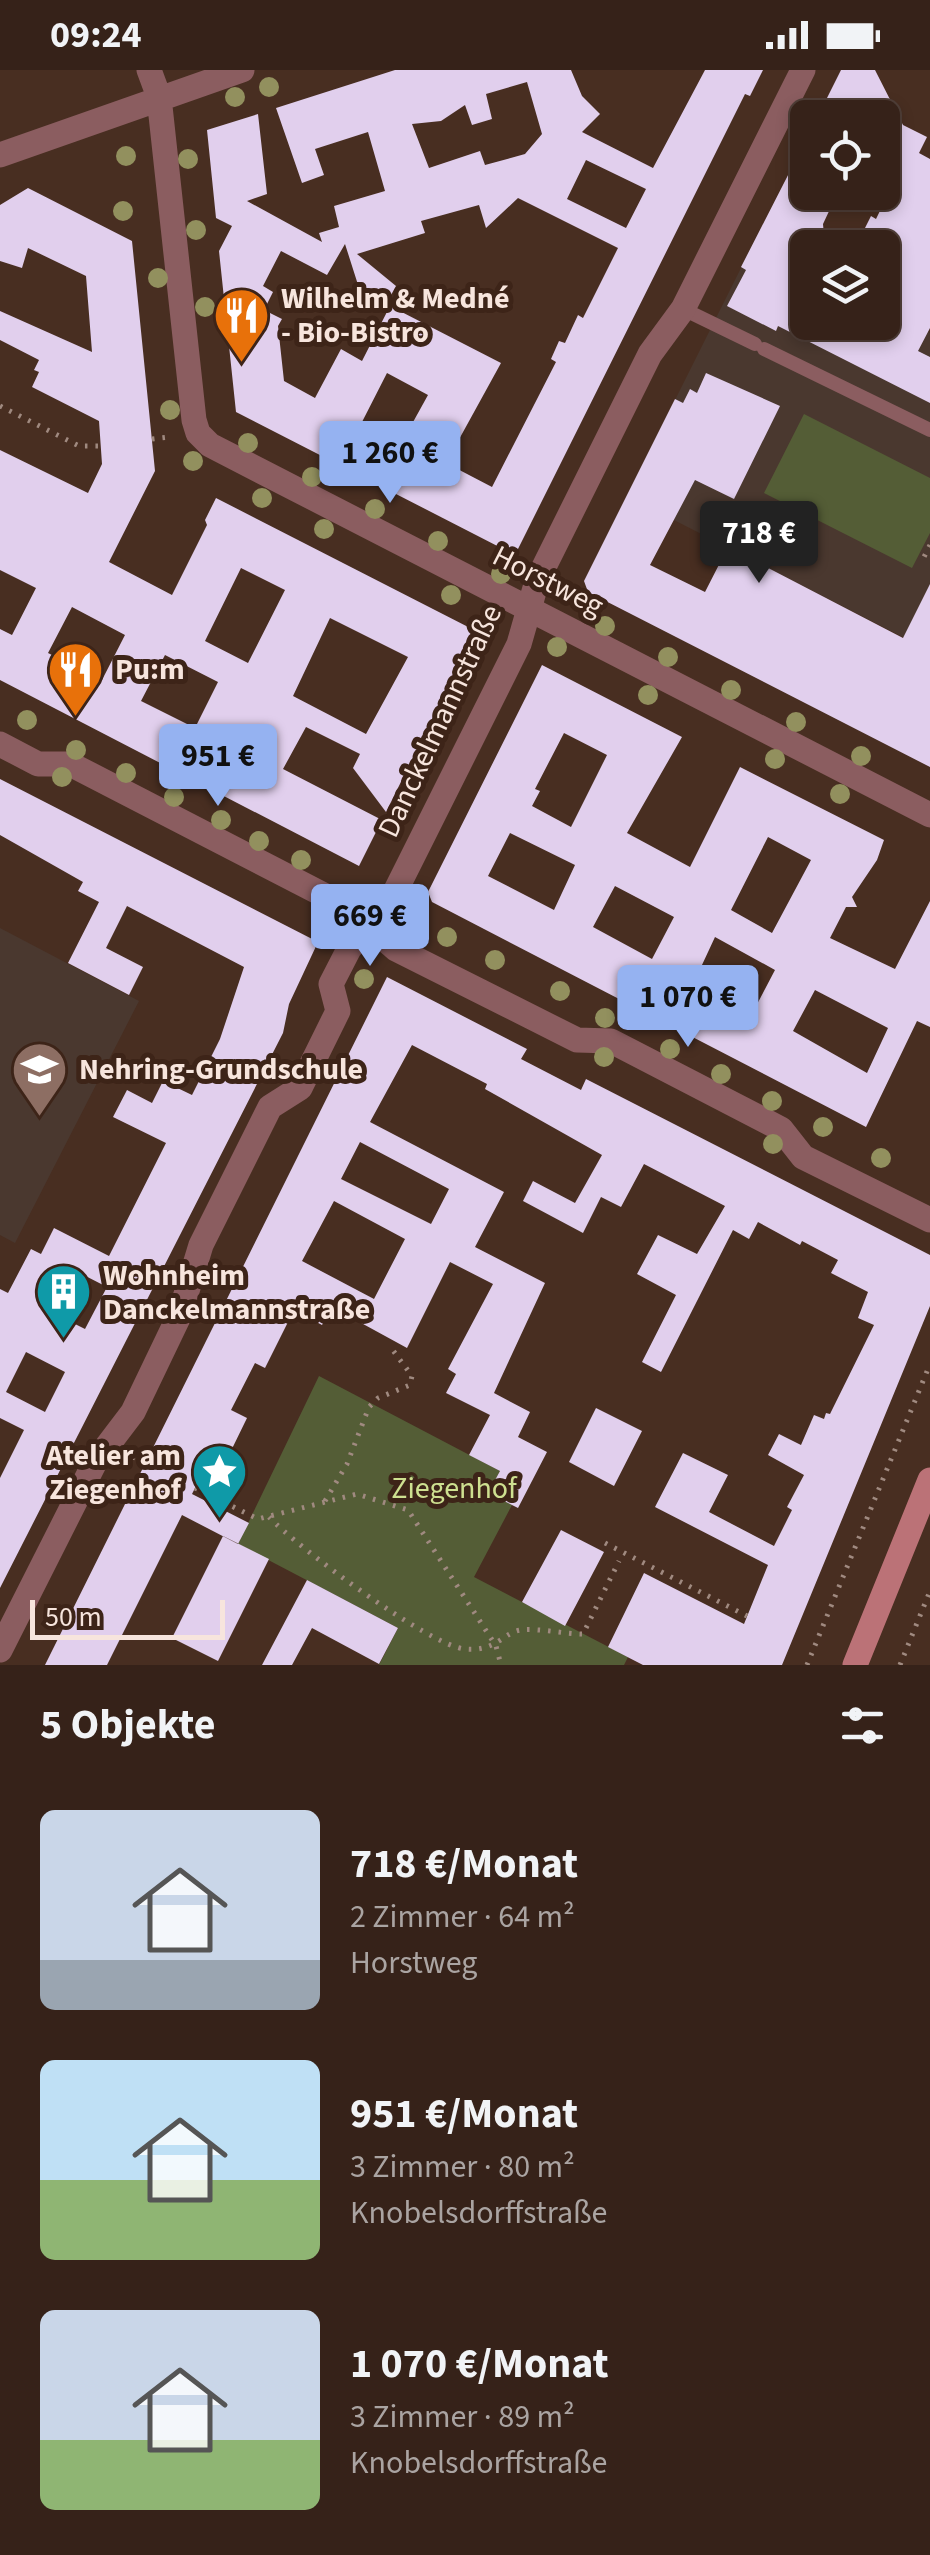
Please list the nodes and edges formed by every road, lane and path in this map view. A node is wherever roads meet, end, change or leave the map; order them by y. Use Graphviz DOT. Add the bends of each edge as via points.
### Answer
graph roads {
  1 [pos="149,70"];
  2 [pos="242,70"];
  3 [pos="803,70"];
  4 [pos="159,97"];
  5 [pos="0,155"];
  6 [pos="683,309"];
  7 [pos="0,406"];
  8 [pos="930,430"];
  9 [pos="169,437"];
  10 [pos="152,439"];
  11 [pos="101,446"];
  12 [pos="930,544"];
  13 [pos="930,560"];
  14 [pos="530,608"];
  15 [pos="0,744"];
  16 [pos="930,815"];
  17 [pos="370,927"];
  18 [pos="930,1220"];
  19 [pos="389,1345"];
  20 [pos="930,1364"];
  21 [pos="133,1457"];
  22 [pos="146,1463"];
  23 [pos="930,1480"];
  24 [pos="195,1488"];
  25 [pos="324,1503"];
  26 [pos="268,1517"];
  27 [pos="605,1543"];
  28 [pos="619,1561"];
  29 [pos="930,1592"];
  30 [pos="747,1616"];
  31 [pos="496,1646"];
  32 [pos="0,1650"];
  33 [pos="500,1665"];
  34 [pos="807,1665"];
  35 [pos="855,1665"];
  36 [pos="900,1665"];
  1 -- 4 [label="street, Horstweg"];
  2 -- 4 [label="street"];
  3 -- 6 [label="street, Danckelmannstraße"];
  4 -- 5 [label="street"];
  4 -- 14 [label="street, Horstweg" via="198,434 210,446"];
  6 -- 8 [label="lane"];
  6 -- 14 [label="street, Danckelmannstraße" via="650,354 537,581"];
  7 -- 11 [label="path" via="79,446"];
  9 -- 10 [label="path"];
  12 -- 13 [label="path" via="924,557"];
  14 -- 16 [label="street, Horstweg"];
  14 -- 17 [label="street, Danckelmannstraße" via="519,644 392,898"];
  15 -- 17 [label="street" via="38,764 70,764 349,908"];
  17 -- 18 [label="street" via="396,949 577,1040 611,1041 782,1129 803,1157"];
  17 -- 32 [label="street, Danckelmannstraße" via="331,984 338,1011 300,1088 270,1107 201,1245 180,1314 132,1412 95,1462"];
  19 -- 25 [label="path" via="412,1376 410,1386 369,1407 348,1464"];
  20 -- 34 [label="path"];
  21 -- 22 [label="path"];
  23 -- 35 [label="street"];
  24 -- 26 [label="path" via="258,1519"];
  25 -- 26 [label="path"];
  25 -- 31 [label="path" via="358,1494 408,1510"];
  26 -- 31 [label="path" via="368,1596 428,1632 463,1649"];
  27 -- 30 [label="path"];
  28 -- 31 [label="path" via="582,1634 520,1630"];
  29 -- 36 [label="path"];
  31 -- 33 [label="path"];
}
